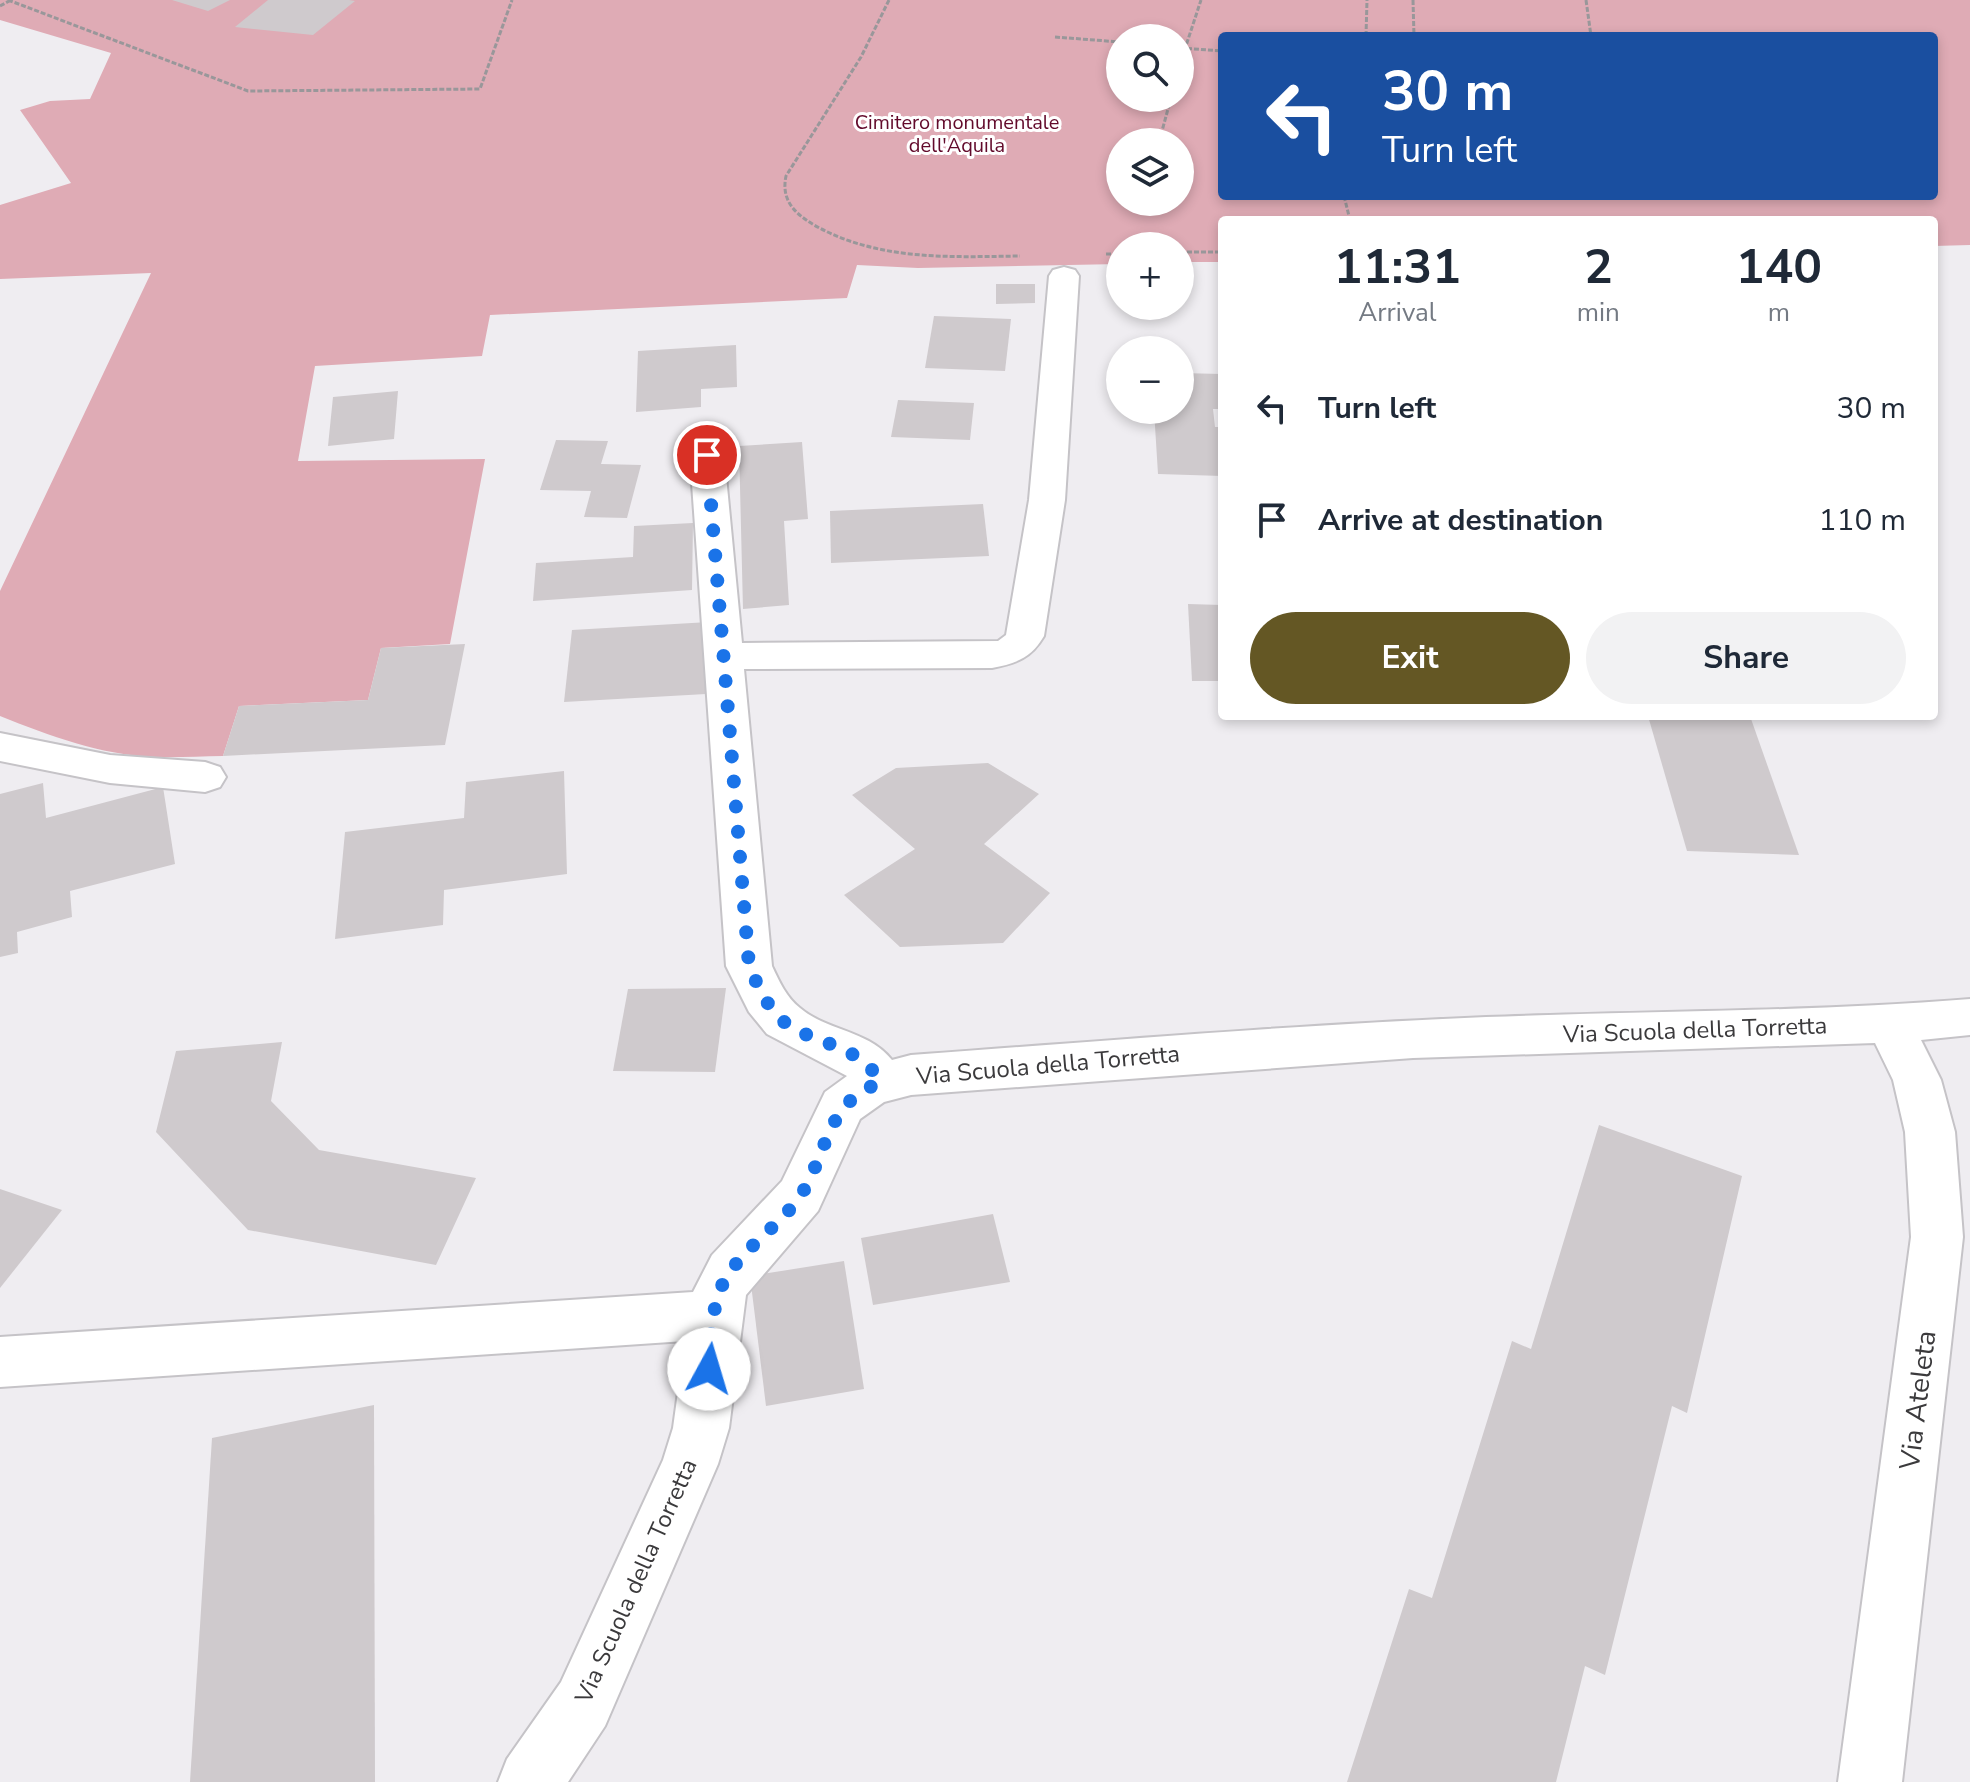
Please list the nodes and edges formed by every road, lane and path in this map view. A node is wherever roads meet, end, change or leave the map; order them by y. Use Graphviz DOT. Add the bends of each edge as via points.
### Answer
graph roads {
  1 [pos="10,0"];
  2 [pos="512,0"];
  3 [pos="889,0"];
  4 [pos="1201,0"];
  5 [pos="1367,0"];
  6 [pos="1413,0"];
  7 [pos="1586,0"];
  8 [pos="0,6"];
  9 [pos="1192,24"];
  10 [pos="1366,32"];
  11 [pos="1414,32"];
  12 [pos="1590,32"];
  13 [pos="1055,37"];
  14 [pos="1106,41"];
  15 [pos="1194,49"];
  16 [pos="1218,51"];
  17 [pos="1194,252"];
  18 [pos="1218,252"];
  19 [pos="1033,255"];
  20 [pos="1064,276"];
  21 [pos="707,455"];
  22 [pos="723,656"];
  23 [pos="0,747"];
  24 [pos="205,777"];
  25 [pos="1970,1017"];
  26 [pos="1890,1025"];
  27 [pos="880,1083"];
  28 [pos="715,1315"];
  29 [pos="0,1362"];
  30 [pos="530,1782"];
  31 [pos="1870,1782"];
  1 -- 2 [label="path" via="248,91 480,89"];
  1 -- 8 [label="path"];
  3 -- 19 [label="path" via="861,57 786,176 784,198 815,226 872,249 930,256"];
  4 -- 9 [label="path"];
  5 -- 10 [label="path"];
  6 -- 11 [label="path"];
  7 -- 12 [label="path"];
  13 -- 14 [label="path"];
  15 -- 16 [label="path"];
  17 -- 18 [label="path"];
  20 -- 22 [label="street" via="1047,500 1020,645 992,655"];
  21 -- 22 [label="street"];
  22 -- 27 [label="street" via="749,966 763,998 790,1026 865,1063"];
  23 -- 24 [label="street" via="110,769"];
  25 -- 26 [label="street, Via Scuola della Torretta"];
  26 -- 27 [label="street, Via Scuola della Torretta" via="1485,1036 911,1075"];
  26 -- 31 [label="street, Via Ateleta" via="1917,1080 1930,1132 1937,1237"];
  27 -- 28 [label="street, Via Scuola della Torretta" via="842,1106 800,1196 731,1271"];
  28 -- 29 [label="street"];
  28 -- 30 [label="street, Via Scuola della Torretta" via="701,1428 690,1464 583,1704"];
}
